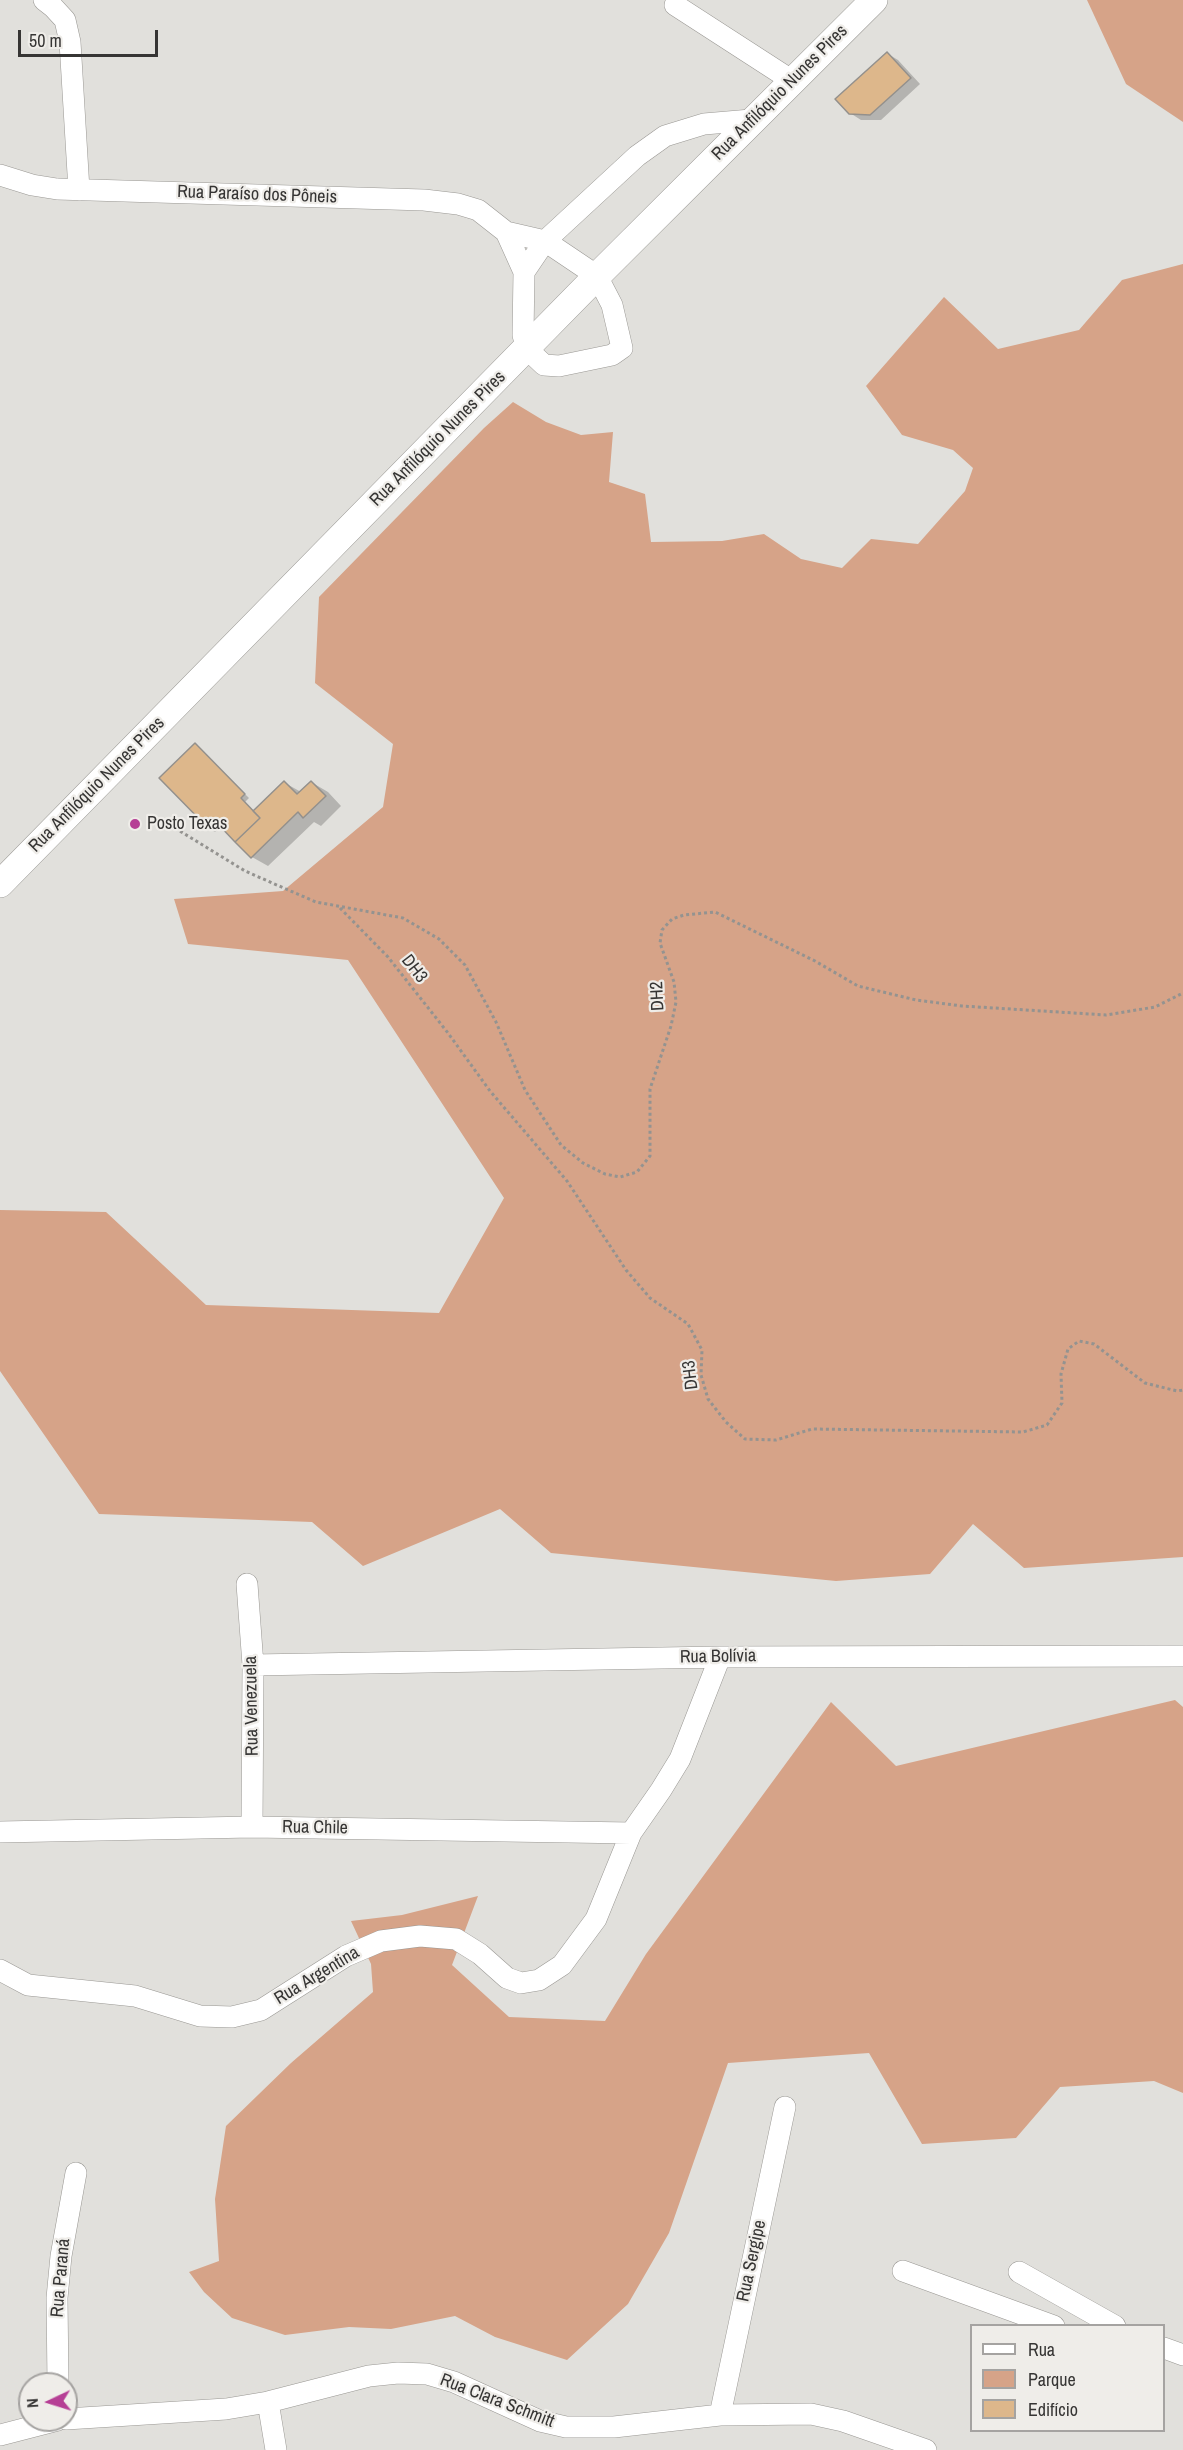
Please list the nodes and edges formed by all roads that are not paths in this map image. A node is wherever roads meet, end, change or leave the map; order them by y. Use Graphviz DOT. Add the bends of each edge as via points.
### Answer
graph roads {
  1 [pos="44,0"];
  2 [pos="874,0"];
  3 [pos="675,5"];
  4 [pos="791,80"];
  5 [pos="751,120"];
  6 [pos="0,175"];
  7 [pos="79,190"];
  8 [pos="506,232"];
  9 [pos="545,241"];
  10 [pos="524,272"];
  11 [pos="597,276"];
  12 [pos="527,349"];
  13 [pos="1,881"];
  14 [pos="247,1584"];
  15 [pos="1183,1656"];
  16 [pos="720,1657"];
  17 [pos="253,1665"];
  18 [pos="252,1827"];
  19 [pos="0,1832"];
  20 [pos="631,1833"];
  21 [pos="0,1970"];
  22 [pos="784,2107"];
  23 [pos="76,2173"];
  24 [pos="903,2271"];
  25 [pos="1019,2272"];
  26 [pos="1051,2324"];
  27 [pos="1113,2324"];
  28 [pos="58,2372"];
  29 [pos="268,2402"];
  30 [pos="720,2415"];
  31 [pos="78,2418"];
  32 [pos="18,2430"];
  33 [pos="0,2435"];
  34 [pos="276,2450"];
  35 [pos="926,2450"];
  1 -- 7 [label="street" via="65,20 70,42"];
  2 -- 4 [label="main road, Rua Anfilóquio Nunes Pires"];
  3 -- 4 [label="street"];
  4 -- 5 [label="main road, Rua Anfilóquio Nunes Pires"];
  5 -- 9 [label="street" via="704,124 664,136"];
  5 -- 11 [label="main road, Rua Anfilóquio Nunes Pires"];
  6 -- 7 [label="street, Rua Paraíso dos Pôneis" via="44,188"];
  7 -- 8 [label="street, Rua Paraíso dos Pôneis" via="424,200 478,210"];
  8 -- 9 [label="street, Rua Paraíso dos Pôneis"];
  8 -- 10 [label="street, Rua Paraíso dos Pôneis"];
  9 -- 10 [label="street"];
  9 -- 11 [label="street, Rua Paraíso dos Pôneis"];
  10 -- 12 [label="street, Rua Paraíso dos Pôneis" via="523,335"];
  11 -- 12 [label="main road, Rua Anfilóquio Nunes Pires"];
  11 -- 12 [label="street" via="612,305 622,348 612,355 559,366 544,365"];
  12 -- 13 [label="main road, Rua Anfilóquio Nunes Pires"];
  14 -- 17 [label="street, Rua Venezuela"];
  15 -- 16 [label="street, Rua Bolívia"];
  16 -- 17 [label="street, Rua Bolívia"];
  16 -- 20 [label="street, Rua Argentina" via="680,1759"];
  17 -- 18 [label="street, Rua Venezuela"];
  18 -- 19 [label="street, Rua Chile"];
  18 -- 20 [label="street, Rua Chile"];
  20 -- 21 [label="street, Rua Argentina" via="596,1919 562,1965 539,1980 521,1983 507,1978 456,1939 420,1936 381,1941 346,1956 261,2010 232,2017 200,2016 135,1996 28,1985"];
  22 -- 30 [label="street, Rua Sergipe"];
  23 -- 28 [label="street, Rua Paraná" via="57,2298"];
  24 -- 26 [label="street"];
  25 -- 27 [label="street"];
  29 -- 30 [label="street, Rua Clara Schmitt" via="369,2376 398,2373 427,2374 454,2382 540,2421 566,2427 614,2427"];
  29 -- 31 [label="street, Rua Clara Schmitt"];
  29 -- 34 [label="street"];
  30 -- 35 [label="street, Rua Clara Schmitt" via="811,2414"];
  32 -- 33 [label="street"];
}
